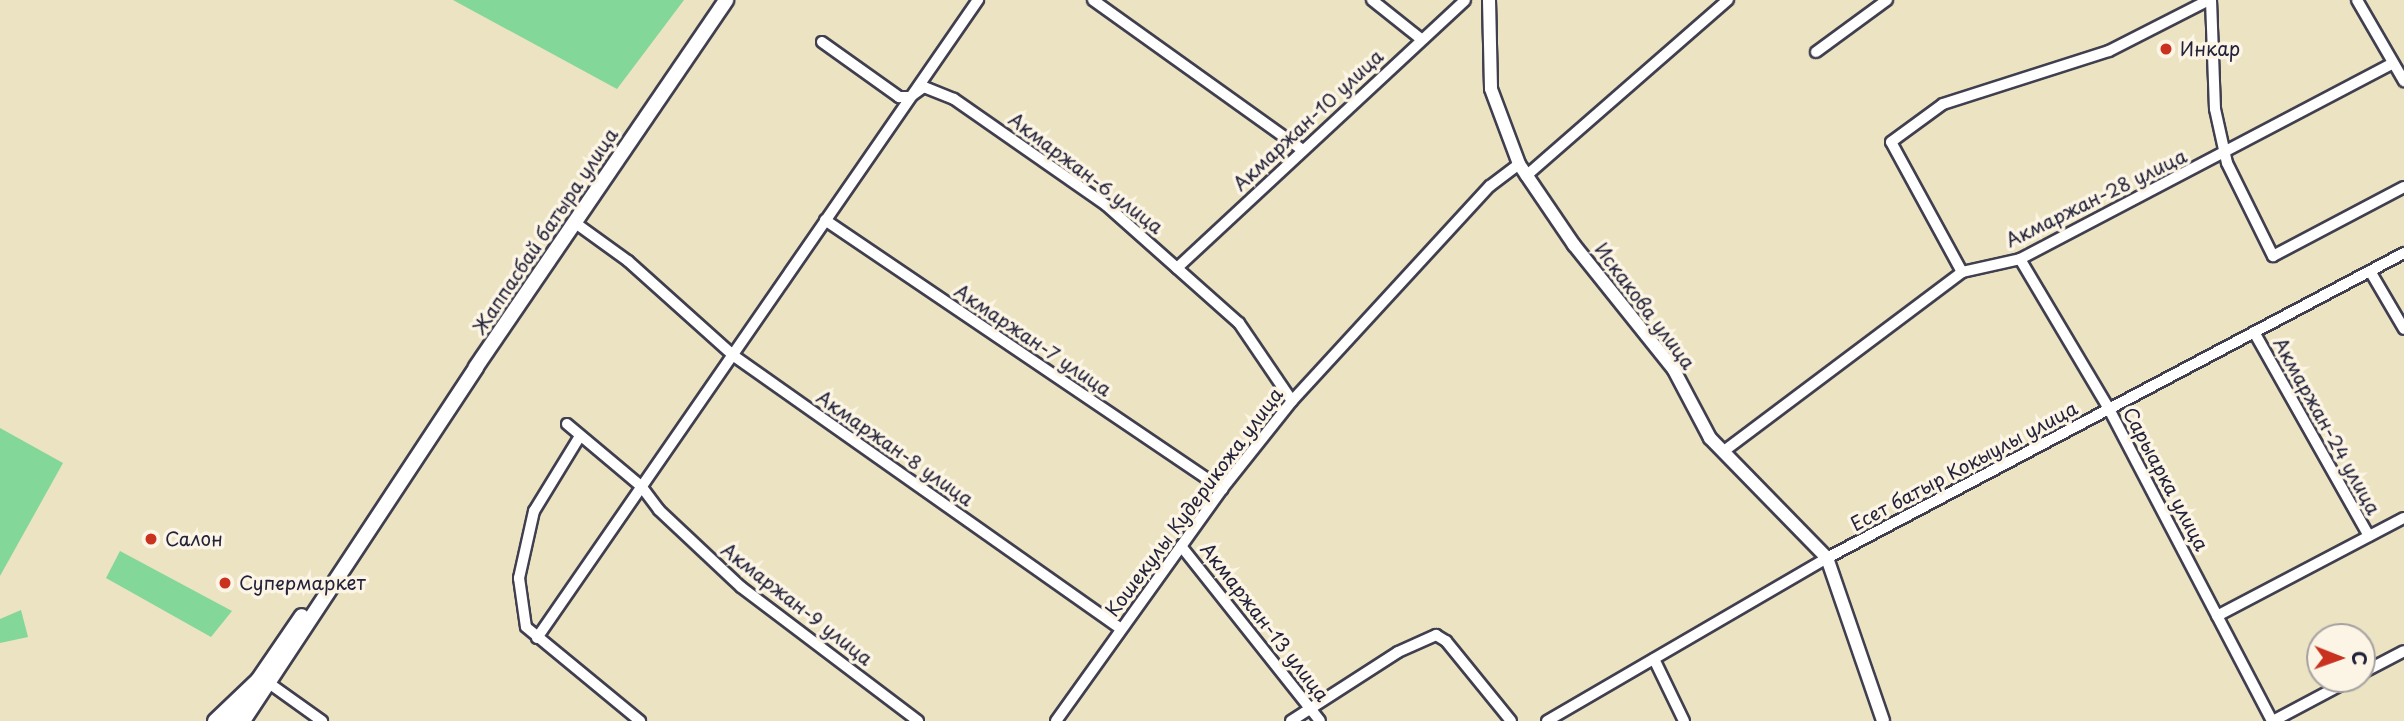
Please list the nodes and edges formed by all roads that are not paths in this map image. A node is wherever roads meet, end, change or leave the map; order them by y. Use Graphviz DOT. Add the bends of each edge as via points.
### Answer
graph roads {
  1 [pos="726,0"];
  2 [pos="978,0"];
  3 [pos="1093,0"];
  4 [pos="1372,0"];
  5 [pos="1465,0"];
  6 [pos="1489,0"];
  7 [pos="1728,0"];
  8 [pos="1887,0"];
  9 [pos="2210,0"];
  10 [pos="2357,0"];
  11 [pos="1421,39"];
  12 [pos="822,41"];
  13 [pos="1816,52"];
  14 [pos="2393,63"];
  15 [pos="2404,81"];
  16 [pos="910,97"];
  17 [pos="1301,149"];
  18 [pos="2225,153"];
  19 [pos="1519,164"];
  20 [pos="1526,176"];
  21 [pos="2404,187"];
  22 [pos="825,220"];
  23 [pos="574,222"];
  24 [pos="2404,253"];
  25 [pos="2020,259"];
  26 [pos="1177,268"];
  27 [pos="2370,271"];
  28 [pos="1962,272"];
  29 [pos="2404,329"];
  30 [pos="2254,332"];
  31 [pos="734,356"];
  32 [pos="1292,401"];
  33 [pos="2109,409"];
  34 [pos="566,424"];
  35 [pos="580,436"];
  36 [pos="1724,451"];
  37 [pos="641,486"];
  38 [pos="1222,489"];
  39 [pos="2404,518"];
  40 [pos="2369,536"];
  41 [pos="1181,546"];
  42 [pos="1827,558"];
  43 [pos="2217,616"];
  44 [pos="1120,628"];
  45 [pos="537,638"];
  46 [pos="2404,651"];
  47 [pos="1654,659"];
  48 [pos="2376,666"];
  49 [pos="262,680"];
  50 [pos="2325,693"];
  51 [pos="1310,706"];
  52 [pos="215,721"];
  53 [pos="230,721"];
  54 [pos="243,721"];
  55 [pos="322,721"];
  56 [pos="640,721"];
  57 [pos="918,721"];
  58 [pos="1056,721"];
  59 [pos="1291,721"];
  60 [pos="1320,721"];
  61 [pos="1511,721"];
  62 [pos="1547,721"];
  63 [pos="1684,721"];
  64 [pos="1883,721"];
  65 [pos="2272,721"];
  1 -- 23 [label="main road, Жаппасбай батыра улица"];
  2 -- 16 [label="street"];
  3 -- 17 [label="street"];
  4 -- 11 [label="street"];
  5 -- 11 [label="street, Акмаржан-10 улица"];
  6 -- 19 [label="street, Искакова улица" via="1491,89"];
  7 -- 20 [label="street"];
  8 -- 13 [label="street"];
  9 -- 18 [label="street" via="2215,109"];
  9 -- 28 [label="street" via="2109,51 1943,104 1891,142"];
  10 -- 14 [label="street"];
  11 -- 17 [label="street, Акмаржан-10 улица"];
  12 -- 16 [label="street" via="899,97"];
  14 -- 15 [label="street"];
  14 -- 18 [label="street, Акмаржан-28 улица"];
  16 -- 22 [label="street"];
  16 -- 26 [label="street, Акмаржан-6 улица" via="924,87 954,99 1106,205"];
  17 -- 26 [label="street, Акмаржан-10 улица"];
  18 -- 21 [label="street" via="2273,256"];
  18 -- 25 [label="street, Акмаржан-28 улица"];
  19 -- 20 [label="street, Искакова улица"];
  19 -- 32 [label="street, Кошекулы Кудерикожа улица" via="1490,186"];
  20 -- 36 [label="street, Искакова улица" via="1674,370 1710,438"];
  22 -- 31 [label="street"];
  22 -- 38 [label="street, Акмаржан-7 улица"];
  23 -- 31 [label="street, Акмаржан-8 улица" via="658,286"];
  23 -- 49 [label="main road, Жаппасбай батыра улица"];
  24 -- 27 [label="street, Есет батыр Кокыулы улица"];
  25 -- 28 [label="street, Акмаржан-28 улица"];
  25 -- 33 [label="street, Сарыарка улица"];
  26 -- 32 [label="street, Акмаржан-6 улица" via="1239,323"];
  27 -- 29 [label="street"];
  27 -- 30 [label="street, Есет батыр Кокыулы улица"];
  28 -- 36 [label="street, Акмаржан-28 улица"];
  30 -- 33 [label="street, Есет батыр Кокыулы улица"];
  30 -- 40 [label="street, Акмаржан-24 улица"];
  31 -- 37 [label="street"];
  31 -- 44 [label="street, Акмаржан-8 улица"];
  32 -- 38 [label="street, Кошекулы Кудерикожа улица"];
  33 -- 42 [label="street, Есет батыр Кокыулы улица"];
  33 -- 43 [label="street, Сарыарка улица"];
  34 -- 35 [label="street, Акмаржан-9 улица"];
  35 -- 37 [label="street, Акмаржан-9 улица"];
  35 -- 45 [label="street" via="534,511 519,578 526,627"];
  36 -- 42 [label="street, Искакова улица"];
  37 -- 45 [label="street"];
  37 -- 57 [label="street, Акмаржан-9 улица" via="659,510 741,587"];
  38 -- 41 [label="street, Кошекулы Кудерикожа улица"];
  39 -- 40 [label="street"];
  40 -- 43 [label="street"];
  41 -- 44 [label="street, Кошекулы Кудерикожа улица"];
  41 -- 51 [label="street, Акмаржан-13 улица"];
  42 -- 47 [label="street, Есет батыр Кокыулы улица"];
  42 -- 64 [label="street, Искакова улица"];
  43 -- 65 [label="street, Сарыарка улица"];
  44 -- 58 [label="street, Кошекулы Кудерикожа улица"];
  45 -- 56 [label="street"];
  46 -- 48 [label="street"];
  47 -- 62 [label="street, Есет батыр Кокыулы улица"];
  47 -- 63 [label="street"];
  49 -- 52 [label="main road"];
  49 -- 53 [label="main road"];
  49 -- 54 [label="main road"];
  49 -- 55 [label="street"];
  50 -- 65 [label="street"];
  51 -- 59 [label="street"];
  51 -- 60 [label="street, Акмаржан-13 улица"];
  51 -- 61 [label="street" via="1398,652 1436,635 1467,665"];
}
